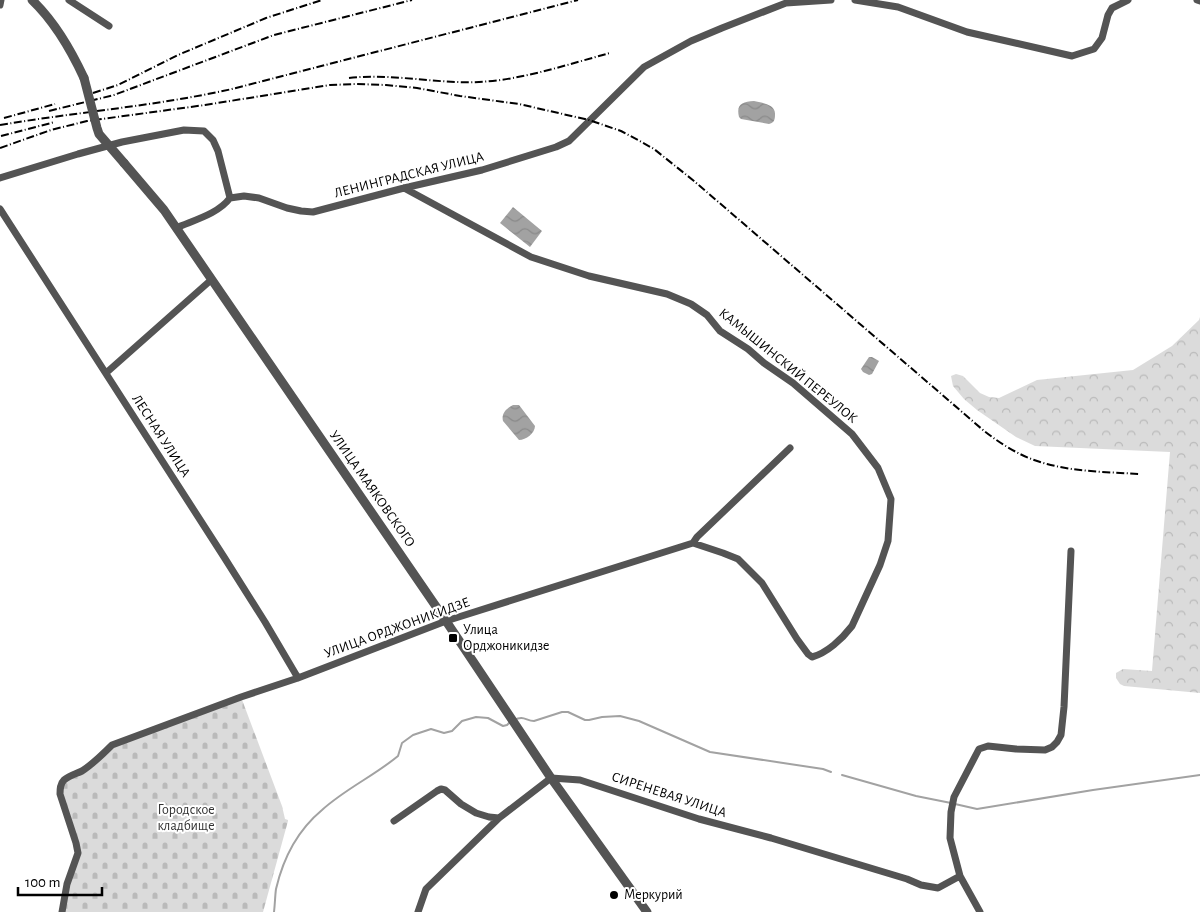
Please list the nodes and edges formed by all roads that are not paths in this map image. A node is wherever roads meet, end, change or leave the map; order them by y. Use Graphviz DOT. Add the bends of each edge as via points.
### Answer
graph roads {
  1 [pos="1,0"];
  2 [pos="32,0"];
  3 [pos="69,0"];
  4 [pos="831,0"];
  5 [pos="856,0"];
  6 [pos="1128,0"];
  7 [pos="0,5"];
  8 [pos="109,26"];
  9 [pos="0,178"];
  10 [pos="404,188"];
  11 [pos="230,198"];
  12 [pos="0,209"];
  13 [pos="176,228"];
  14 [pos="211,280"];
  15 [pos="106,373"];
  16 [pos="790,448"];
  17 [pos="693,542"];
  18 [pos="1071,551"];
  19 [pos="446,621"];
  20 [pos="298,678"];
  21 [pos="551,778"];
  22 [pos="499,818"];
  23 [pos="394,821"];
  24 [pos="960,876"];
  25 [pos="62,912"];
  26 [pos="418,912"];
  27 [pos="647,912"];
  28 [pos="980,912"];
  1 -- 7 [label="street"];
  2 -- 13 [label="street, УЛИЦА МАЯКОВСКОГО, bridge" via="58,32 76,62 84,78 99,134"];
  3 -- 8 [label="street"];
  4 -- 10 [label="street, ЛЕНИНГРАДСКАЯ УЛИЦА" via="786,3 691,41 644,67 569,141 482,170"];
  5 -- 6 [label="street" via="898,7 967,32 1072,56 1094,48 1102,38 1112,8"];
  9 -- 11 [label="street" via="122,142 184,130 204,131 218,152"];
  10 -- 11 [label="street, ЛЕНИНГРАДСКАЯ УЛИЦА" via="314,212 301,212 259,198"];
  10 -- 17 [label="street, КАМЫШИНСКИЙ ПЕРЕУЛОК" via="531,257 589,276 667,294 691,304 707,315 720,331 793,383 852,434 878,468 891,499 888,541 852,626 818,656 808,654 762,583 738,560"];
  11 -- 13 [label="street" via="224,206"];
  12 -- 15 [label="street, ЛЕСНАЯ УЛИЦА"];
  13 -- 14 [label="street, УЛИЦА МАЯКОВСКОГО"];
  14 -- 15 [label="street"];
  14 -- 19 [label="street, УЛИЦА МАЯКОВСКОГО"];
  15 -- 20 [label="street, ЛЕСНАЯ УЛИЦА"];
  16 -- 17 [label="street"];
  17 -- 19 [label="street, УЛИЦА ОРДЖОНИКИДЗЕ"];
  18 -- 24 [label="street" via="1061,735 1045,750 988,746 979,749 954,797 951,812 950,838"];
  19 -- 20 [label="street, УЛИЦА ОРДЖОНИКИДЗЕ"];
  19 -- 21 [label="street, УЛИЦА МАЯКОВСКОГО"];
  20 -- 25 [label="street, УЛИЦА ОРДЖОНИКИДЗЕ" via="112,745 81,771 63,781 60,794 78,853 67,884"];
  21 -- 22 [label="street"];
  21 -- 24 [label="street, СИРЕНЕВАЯ УЛИЦА" via="580,780 921,885 938,888"];
  21 -- 27 [label="street, УЛИЦА МАЯКОВСКОГО"];
  22 -- 23 [label="street" via="476,813 441,789"];
  22 -- 26 [label="street" via="426,889"];
  24 -- 28 [label="street"];
}
